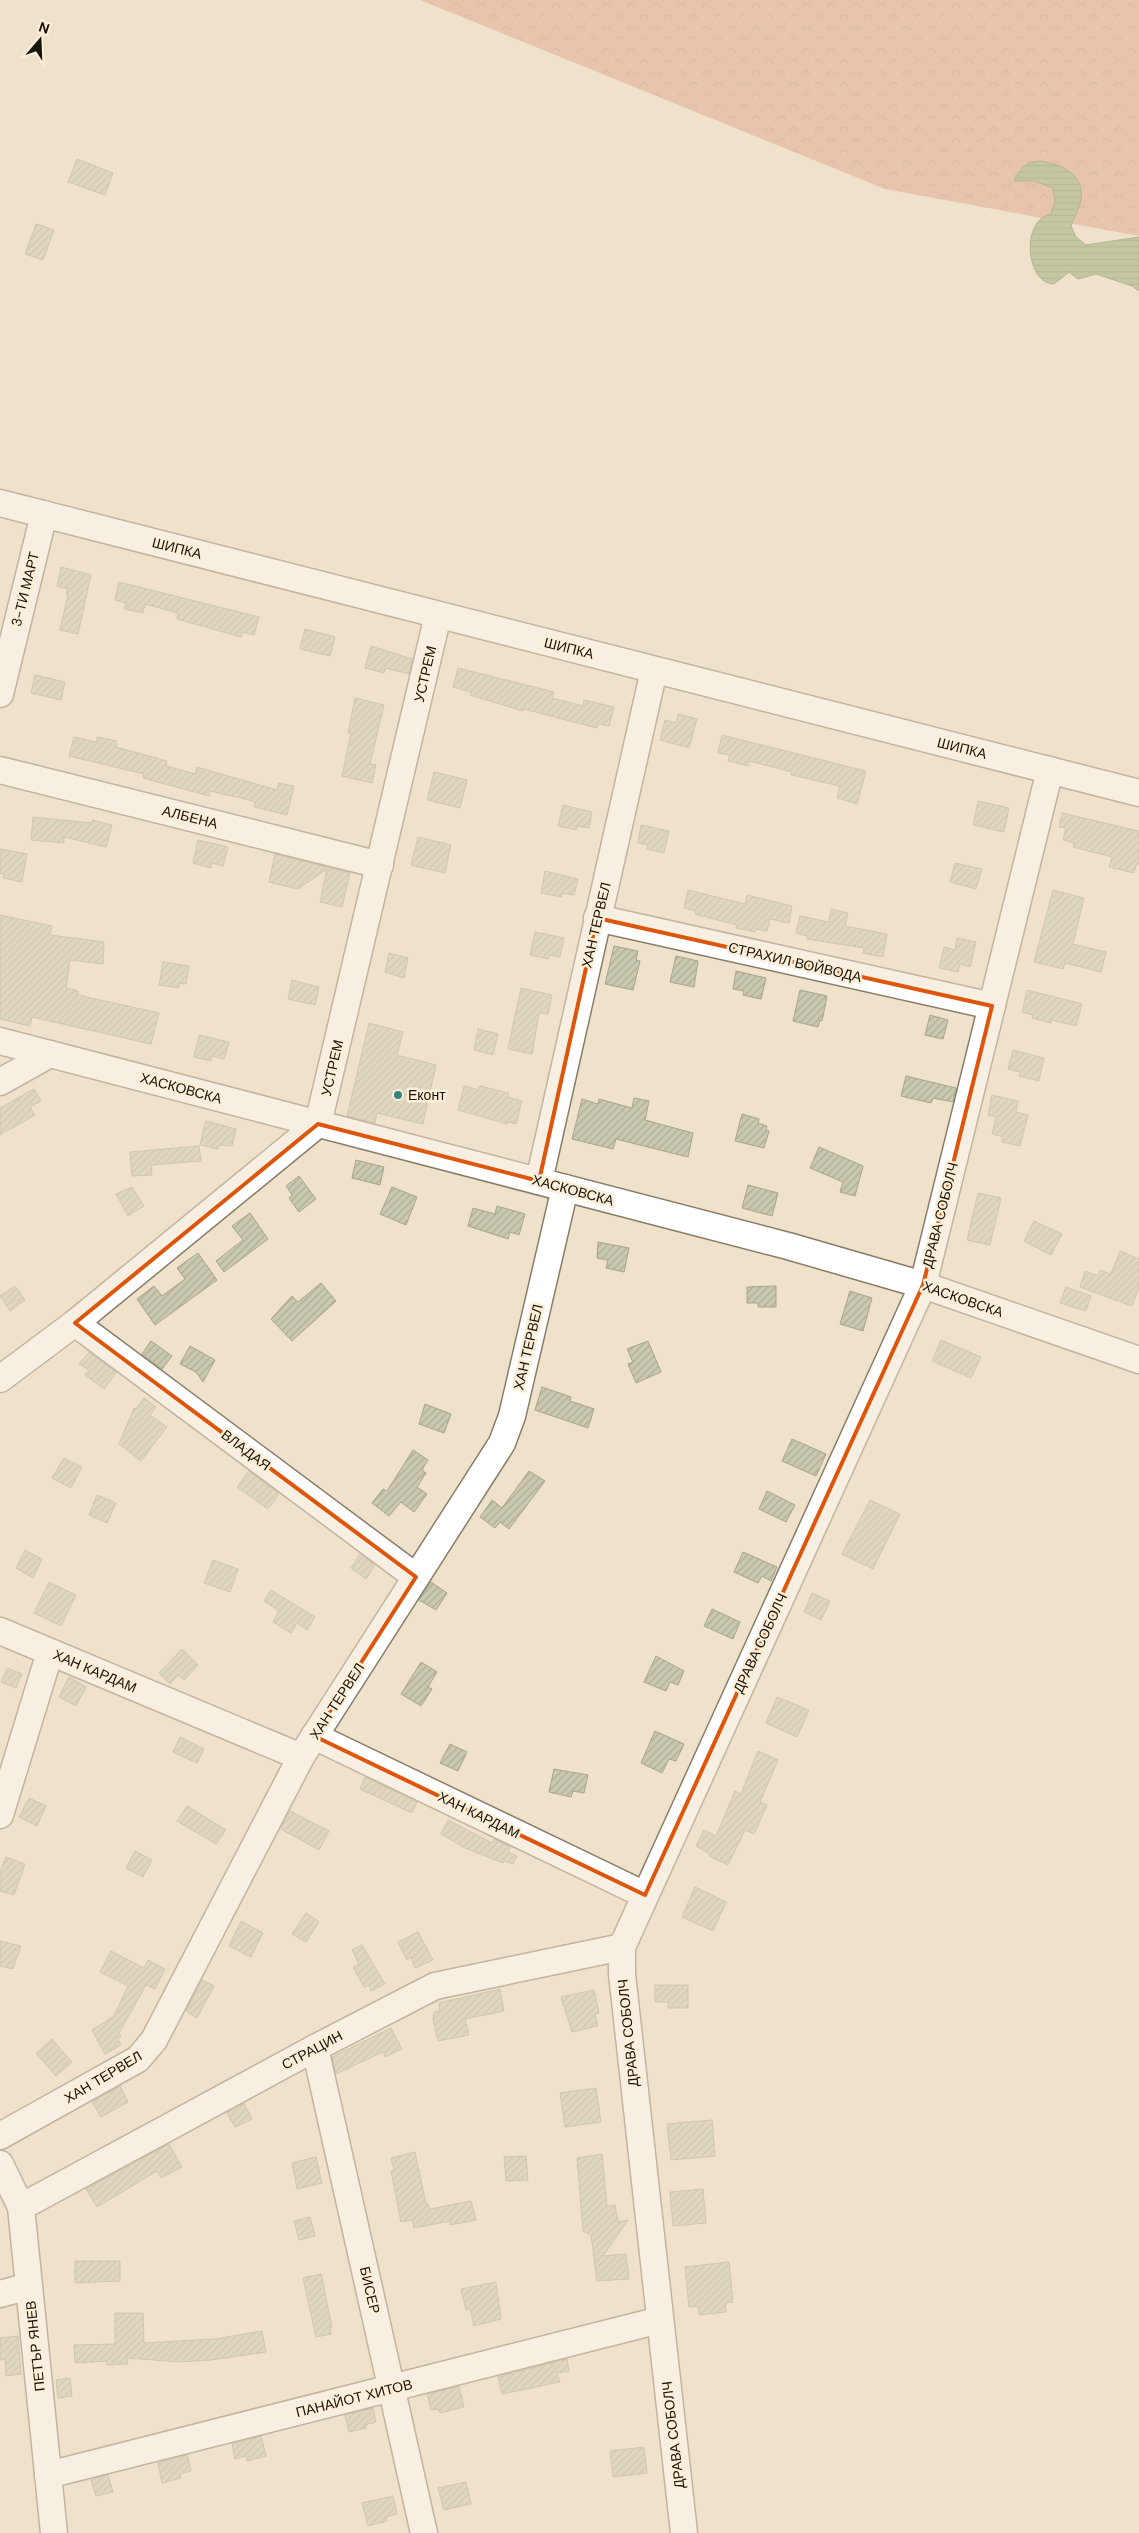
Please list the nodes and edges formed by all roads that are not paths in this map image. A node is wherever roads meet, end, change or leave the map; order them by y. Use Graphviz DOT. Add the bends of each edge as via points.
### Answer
graph roads {
  1 [pos="0,503"];
  2 [pos="44,514"];
  3 [pos="438,615"];
  4 [pos="654,670"];
  5 [pos="0,694"];
  6 [pos="0,770"];
  7 [pos="1050,770"];
  8 [pos="1139,793"];
  9 [pos="380,865"];
  10 [pos="597,918"];
  11 [pos="992,1006"];
  12 [pos="0,1041"];
  13 [pos="50,1054"];
  14 [pos="0,1082"];
  15 [pos="318,1124"];
  16 [pos="539,1180"];
  17 [pos="565,1188"];
  18 [pos="923,1285"];
  19 [pos="75,1324"];
  20 [pos="1139,1360"];
  21 [pos="0,1379"];
  22 [pos="416,1577"];
  23 [pos="0,1631"];
  24 [pos="50,1652"];
  25 [pos="308,1746"];
  26 [pos="0,1815"];
  27 [pos="644,1895"];
  28 [pos="622,1947"];
  29 [pos="315,2048"];
  30 [pos="0,2136"];
  31 [pos="0,2164"];
  32 [pos="21,2207"];
  33 [pos="29,2286"];
  34 [pos="0,2294"];
  35 [pos="660,2320"];
  36 [pos="392,2388"];
  37 [pos="48,2475"];
  38 [pos="54,2533"];
  39 [pos="424,2533"];
  40 [pos="684,2533"];
  1 -- 2 [label="street, ШИПКА"];
  2 -- 3 [label="street, ШИПКА"];
  2 -- 5 [label="street, 3-ТИ МАРТ"];
  3 -- 4 [label="street, ШИПКА"];
  3 -- 9 [label="street, УСТРЕМ"];
  4 -- 7 [label="street, ШИПКА"];
  4 -- 10 [label="street, ХАН ТЕРВЕЛ"];
  6 -- 9 [label="street, АЛБЕНА"];
  7 -- 8 [label="street, ШИПКА"];
  7 -- 11 [label="street, ДРАВА СОБОЛЧ"];
  9 -- 15 [label="street, УСТРЕМ"];
  10 -- 11 [label="street, СТРАХИЛ ВОЙВОДА"];
  10 -- 16 [label="street, ХАН ТЕРВЕЛ"];
  11 -- 18 [label="street, ДРАВА СОБОЛЧ"];
  12 -- 13 [label="street, ХАСКОВСКА"];
  13 -- 14 [label="street"];
  13 -- 15 [label="street, ХАСКОВСКА"];
  15 -- 16 [label="street, ХАСКОВСКА"];
  15 -- 19 [label="street"];
  16 -- 17 [label="street, ХАСКОВСКА"];
  17 -- 18 [label="street, ХАСКОВСКА"];
  17 -- 22 [label="street, ХАН ТЕРВЕЛ" via="508,1428 502,1443"];
  18 -- 20 [label="street, ХАСКОВСКА"];
  18 -- 27 [label="street, ДРАВА СОБОЛЧ"];
  19 -- 21 [label="street"];
  19 -- 22 [label="street, ВЛАДАЯ"];
  22 -- 25 [label="street, ХАН ТЕРВЕЛ"];
  23 -- 24 [label="street, ХАН КАРДАМ"];
  24 -- 25 [label="street, ХАН КАРДАМ"];
  24 -- 26 [label="street"];
  25 -- 27 [label="street, ХАН КАРДАМ"];
  25 -- 30 [label="street, ХАН ТЕРВЕЛ" via="147,2050 138,2059"];
  27 -- 28 [label="street, ДРАВА СОБОЛЧ"];
  28 -- 29 [label="street, СТРАЦИН" via="435,1986"];
  28 -- 35 [label="street, ДРАВА СОБОЛЧ" via="622,1974"];
  29 -- 32 [label="street, СТРАЦИН"];
  29 -- 36 [label="street, БИСЕР"];
  31 -- 32 [label="street, ПЕТЪР ЯНЕВ"];
  32 -- 33 [label="street, ПЕТЪР ЯНЕВ"];
  33 -- 34 [label="street"];
  33 -- 37 [label="street, ПЕТЪР ЯНЕВ"];
  35 -- 36 [label="street, ПАНАЙОТ ХИТОВ"];
  35 -- 40 [label="street, ДРАВА СОБОЛЧ"];
  36 -- 37 [label="street, ПАНАЙОТ ХИТОВ"];
  36 -- 39 [label="street, БИСЕР"];
  37 -- 38 [label="street, ПЕТЪР ЯНЕВ"];
}
